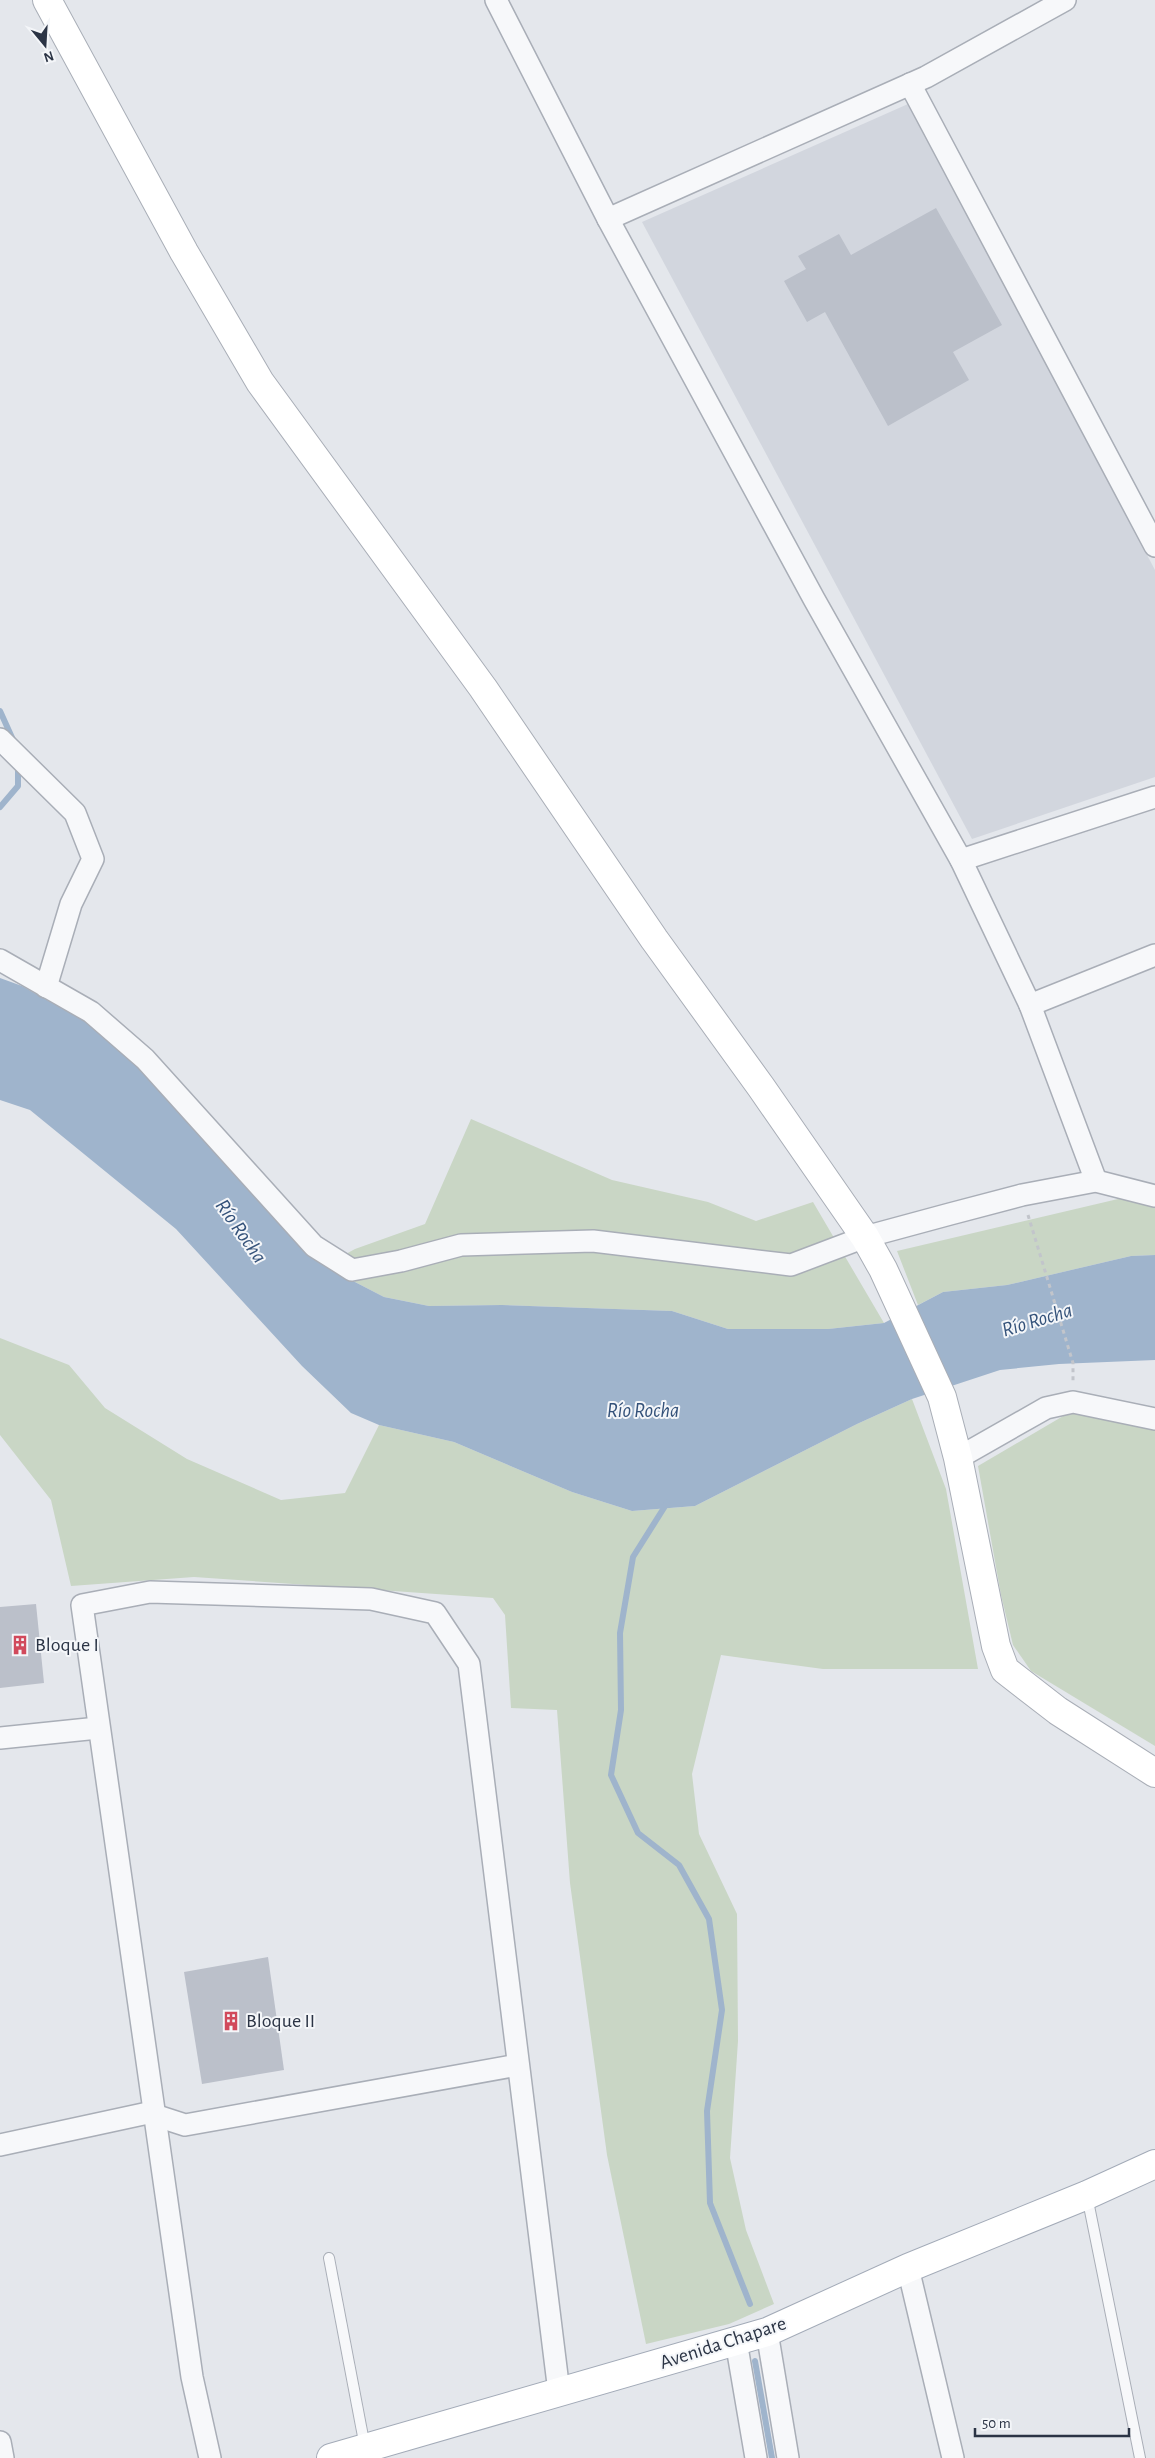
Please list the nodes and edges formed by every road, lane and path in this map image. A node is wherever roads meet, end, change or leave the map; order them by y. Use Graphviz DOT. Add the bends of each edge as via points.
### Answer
graph roads {
  1 [pos="47,0"];
  2 [pos="496,0"];
  3 [pos="1065,0"];
  4 [pos="910,84"];
  5 [pos="608,219"];
  6 [pos="1155,546"];
  7 [pos="0,739"];
  8 [pos="1155,797"];
  9 [pos="961,860"];
  10 [pos="1155,955"];
  11 [pos="0,960"];
  12 [pos="46,987"];
  13 [pos="1030,1005"];
  14 [pos="1096,1181"];
  15 [pos="1022,1195"];
  16 [pos="1155,1196"];
  17 [pos="866,1237"];
  18 [pos="1073,1363"];
  19 [pos="1155,1419"];
  20 [pos="958,1458"];
  21 [pos="98,1728"];
  22 [pos="0,1738"];
  23 [pos="1155,1773"];
  24 [pos="518,2065"];
  25 [pos="154,2115"];
  26 [pos="0,2145"];
  27 [pos="1155,2164"];
  28 [pos="1087,2195"];
  29 [pos="329,2258"];
  30 [pos="908,2268"];
  31 [pos="767,2332"];
  32 [pos="736,2341"];
  33 [pos="559,2392"];
  34 [pos="0,2442"];
  35 [pos="365,2448"];
  36 [pos="3,2458"];
  37 [pos="210,2458"];
  38 [pos="331,2458"];
  39 [pos="756,2458"];
  40 [pos="788,2458"];
  41 [pos="953,2458"];
  42 [pos="1140,2458"];
  1 -- 17 [label="main road" via="184,252 260,382 483,688 654,939"];
  2 -- 5 [label="street"];
  3 -- 4 [label="street"];
  4 -- 5 [label="street"];
  4 -- 6 [label="street"];
  5 -- 9 [label="street" via="814,599"];
  7 -- 12 [label="street" via="75,814 93,859 71,904"];
  8 -- 9 [label="street"];
  9 -- 13 [label="street"];
  10 -- 13 [label="street"];
  11 -- 12 [label="street"];
  12 -- 17 [label="street" via="90,1012 144,1060 314,1246 352,1270 461,1245 593,1241 792,1265"];
  13 -- 14 [label="street"];
  14 -- 15 [label="street"];
  14 -- 16 [label="street"];
  15 -- 17 [label="street"];
  15 -- 18 [label="path"];
  17 -- 20 [label="main road" via="942,1397"];
  19 -- 20 [label="street" via="1073,1402 1046,1408"];
  20 -- 23 [label="main road" via="996,1646 1005,1670 1058,1711"];
  21 -- 22 [label="street"];
  21 -- 24 [label="street" via="82,1605 150,1592 371,1599 435,1613 469,1664"];
  21 -- 25 [label="street"];
  24 -- 25 [label="street" via="185,2125"];
  24 -- 33 [label="street"];
  25 -- 26 [label="street" via="148,2113"];
  25 -- 37 [label="street" via="192,2377"];
  27 -- 28 [label="main road, Avenida Chapare"];
  28 -- 30 [label="main road, Avenida Chapare"];
  28 -- 42 [label="lane"];
  29 -- 35 [label="lane"];
  30 -- 31 [label="main road, Avenida Chapare"];
  30 -- 41 [label="street"];
  31 -- 32 [label="main road, Avenida Chapare"];
  31 -- 40 [label="street"];
  32 -- 33 [label="main road, Avenida Chapare"];
  32 -- 39 [label="street"];
  33 -- 35 [label="main road, Avenida Chapare"];
  34 -- 36 [label="street"];
  35 -- 38 [label="main road, Avenida Chapare"];
}
